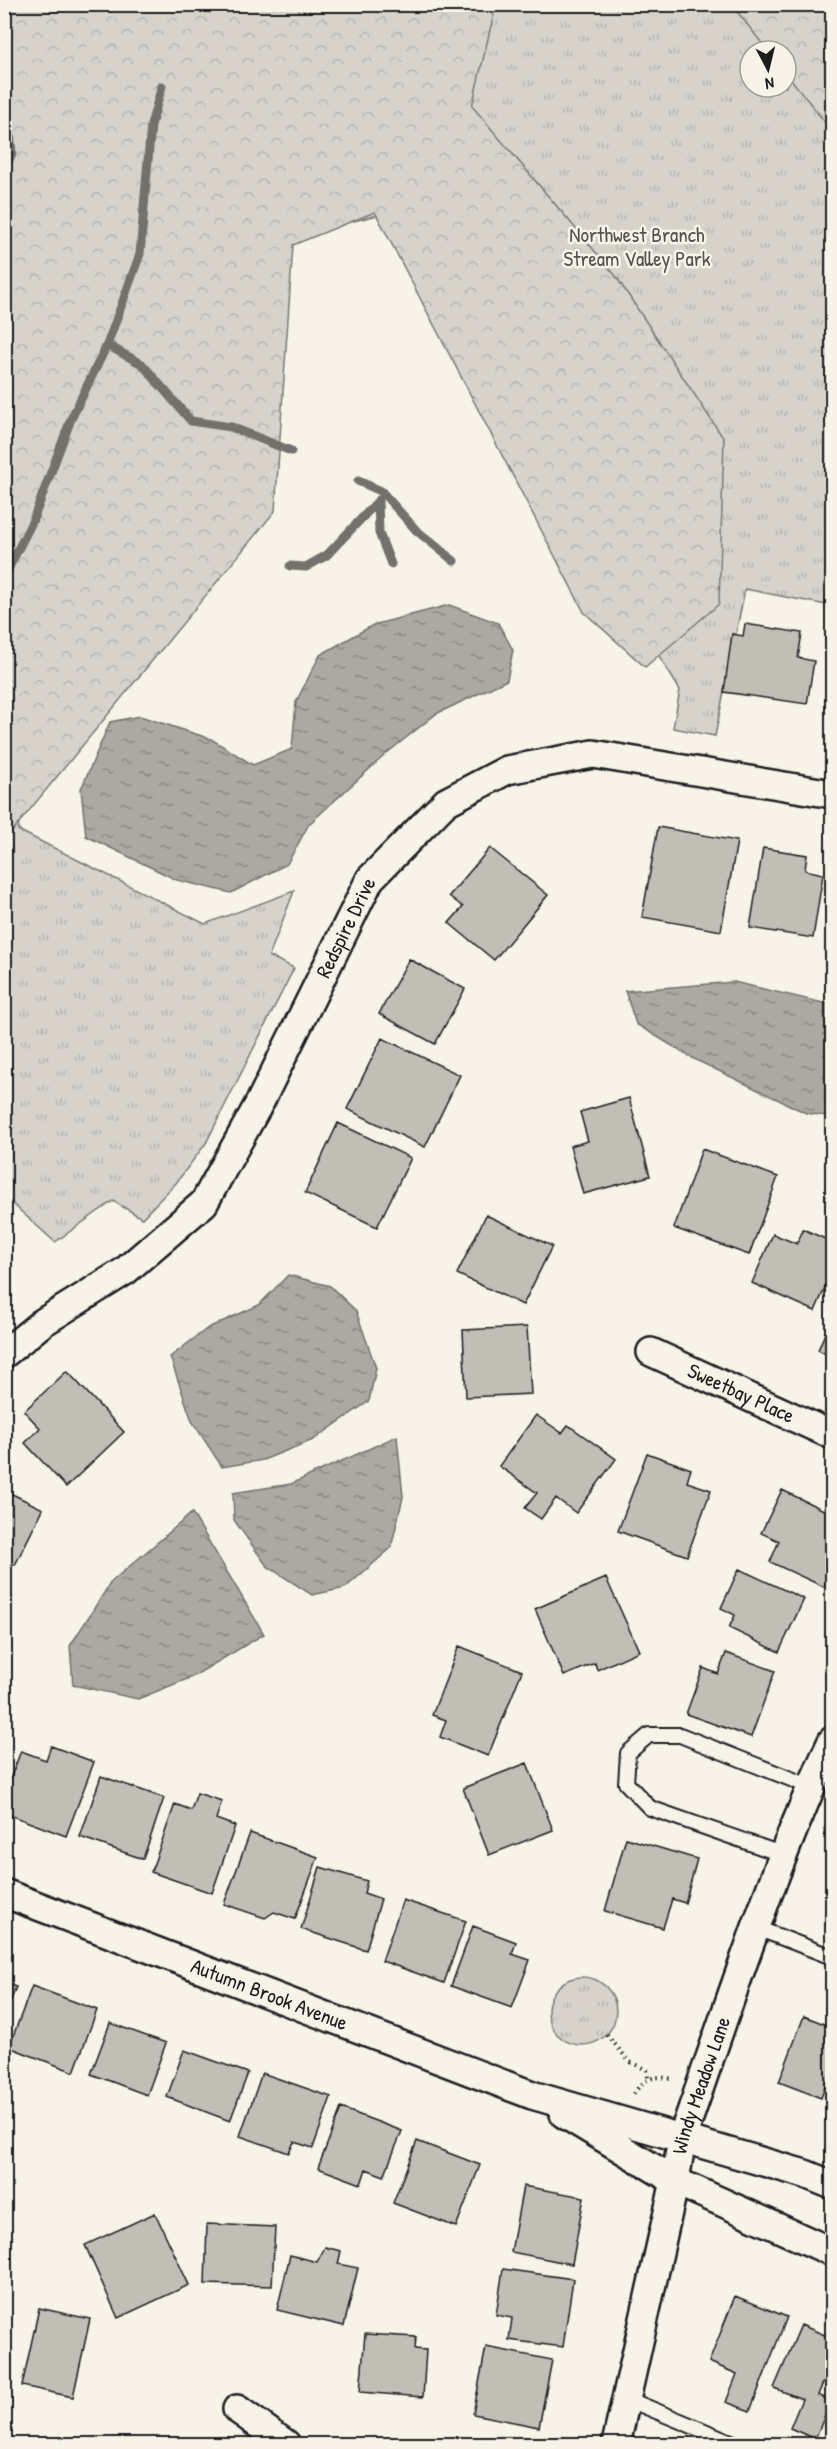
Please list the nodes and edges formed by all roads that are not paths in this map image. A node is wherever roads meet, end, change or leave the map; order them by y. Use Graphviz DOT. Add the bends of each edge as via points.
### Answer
graph roads {
  1 [pos="832,794"];
  2 [pos="651,1352"];
  3 [pos="4,1354"];
  4 [pos="832,1436"];
  5 [pos="832,1741"];
  6 [pos="811,1787"];
  7 [pos="783,1855"];
  8 [pos="4,1893"];
  9 [pos="757,1928"];
  10 [pos="832,1957"];
  11 [pos="532,2095"];
  12 [pos="682,2138"];
  13 [pos="675,2181"];
  14 [pos="832,2185"];
  15 [pos="832,2252"];
  16 [pos="627,2399"];
  17 [pos="237,2409"];
  18 [pos="286,2445"];
  19 [pos="616,2445"];
  20 [pos="736,2445"];
  1 -- 3 [label="street, Redspire Drive" via="593,754 507,770 446,802 370,879 265,1091 204,1203 125,1271 42,1323"];
  2 -- 4 [label="street, Sweetbay Place"];
  5 -- 6 [label="street, Windy Meadow Lane"];
  6 -- 7 [label="street, Windy Meadow Lane"];
  6 -- 7 [label="lane" via="680,1735 650,1735 628,1753 626,1783 650,1808"];
  7 -- 9 [label="street, Windy Meadow Lane"];
  8 -- 11 [label="street, Autumn Brook Avenue"];
  9 -- 10 [label="lane"];
  9 -- 12 [label="street, Windy Meadow Lane"];
  11 -- 12 [label="street, Autumn Brook Avenue"];
  11 -- 13 [label="street, Autumn Brook Avenue"];
  12 -- 13 [label="street, Windy Meadow Lane"];
  12 -- 14 [label="street, Autumn Brook Avenue"];
  13 -- 15 [label="street, Autumn Brook Avenue"];
  13 -- 16 [label="street, Windy Meadow Lane"];
  16 -- 19 [label="street, Windy Meadow Lane"];
  16 -- 20 [label="lane"];
  17 -- 18 [label="street"];
}
